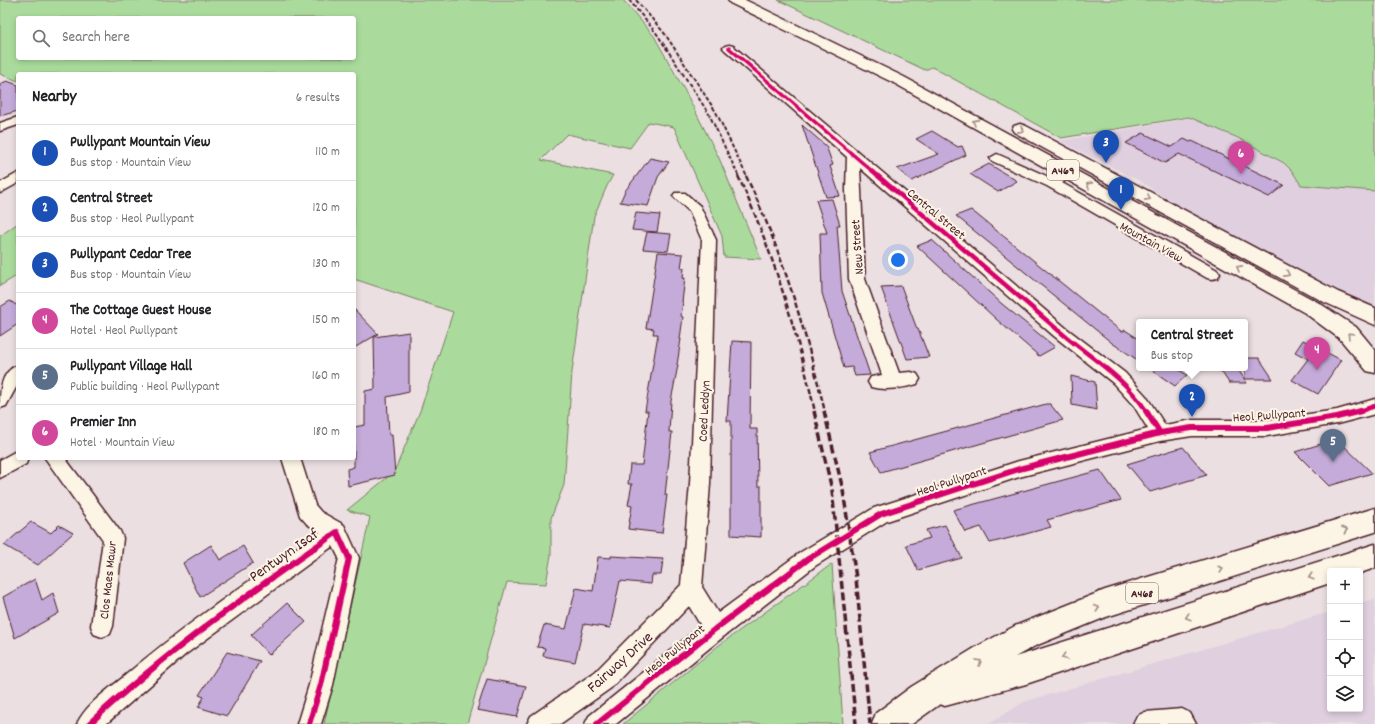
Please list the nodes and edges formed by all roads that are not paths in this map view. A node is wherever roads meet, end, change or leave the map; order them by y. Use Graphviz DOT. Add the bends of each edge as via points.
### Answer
graph roads {
  1 [pos="734,0"];
  2 [pos="761,0"];
  3 [pos="729,48"];
  4 [pos="16,122"];
  5 [pos="0,126"];
  6 [pos="854,155"];
  7 [pos="996,158"];
  8 [pos="1068,173"];
  9 [pos="16,178"];
  10 [pos="1052,183"];
  11 [pos="0,189"];
  12 [pos="680,196"];
  13 [pos="1212,274"];
  14 [pos="1375,317"];
  15 [pos="1375,365"];
  16 [pos="16,374"];
  17 [pos="910,379"];
  18 [pos="0,401"];
  19 [pos="1375,406"];
  20 [pos="1354,414"];
  21 [pos="1375,416"];
  22 [pos="1160,433"];
  23 [pos="16,460"];
  24 [pos="55,460"];
  25 [pos="292,460"];
  26 [pos="0,469"];
  27 [pos="1375,520"];
  28 [pos="337,532"];
  29 [pos="1375,556"];
  30 [pos="691,589"];
  31 [pos="102,626"];
  32 [pos="715,629"];
  33 [pos="922,698"];
  34 [pos="89,724"];
  35 [pos="309,724"];
  36 [pos="539,724"];
  37 [pos="597,724"];
  38 [pos="887,724"];
  39 [pos="1145,724"];
  40 [pos="1184,724"];
  8 -- 1 [label="main road, A469, one-way" via="899,80"];
  2 -- 14 [label="main road, A469, one-way" via="900,66 1331,298"];
  3 -- 6 [label="street, Central Street"];
  4 -- 5 [label="street"];
  6 -- 17 [label="street, New Street" via="852,189 857,279 885,382"];
  6 -- 22 [label="street, Central Street" via="1060,332 1119,378 1132,390"];
  7 -- 10 [label="street, Mountain View"];
  8 -- 10 [label="street"];
  15 -- 8 [label="main road, A469, one-way" via="1354,338 1326,316"];
  9 -- 11 [label="street"];
  10 -- 13 [label="street, Mountain View"];
  12 -- 30 [label="street, Coed Leddyn" via="695,209 709,240 700,484"];
  16 -- 18 [label="street"];
  19 -- 20 [label="street, Heol Pwllypant"];
  20 -- 21 [label="street, Heol Pwllypant"];
  20 -- 22 [label="street, Heol Pwllypant" via="1267,428 1192,428"];
  22 -- 32 [label="street, Heol Pwllypant" via="1019,469 881,514 808,559"];
  23 -- 26 [label="street"];
  24 -- 31 [label="street, Clos Maes Mawr" via="113,538"];
  25 -- 28 [label="street" via="307,510 314,518"];
  33 -- 27 [label="main road, A468, one-way" via="1025,636 1105,604"];
  28 -- 34 [label="street, Pentwyn Isaf" via="199,629 158,661"];
  28 -- 35 [label="street, Pentwyn Isaf" via="349,558 321,685"];
  29 -- 33 [label="main road, A468, one-way" via="1026,669"];
  30 -- 32 [label="street"];
  30 -- 36 [label="street, Fairway Drive" via="603,680"];
  32 -- 37 [label="street, Heol Pwllypant"];
  33 -- 38 [label="main road, A468"];
  39 -- 40 [label="street" via="1182,721"];
}
